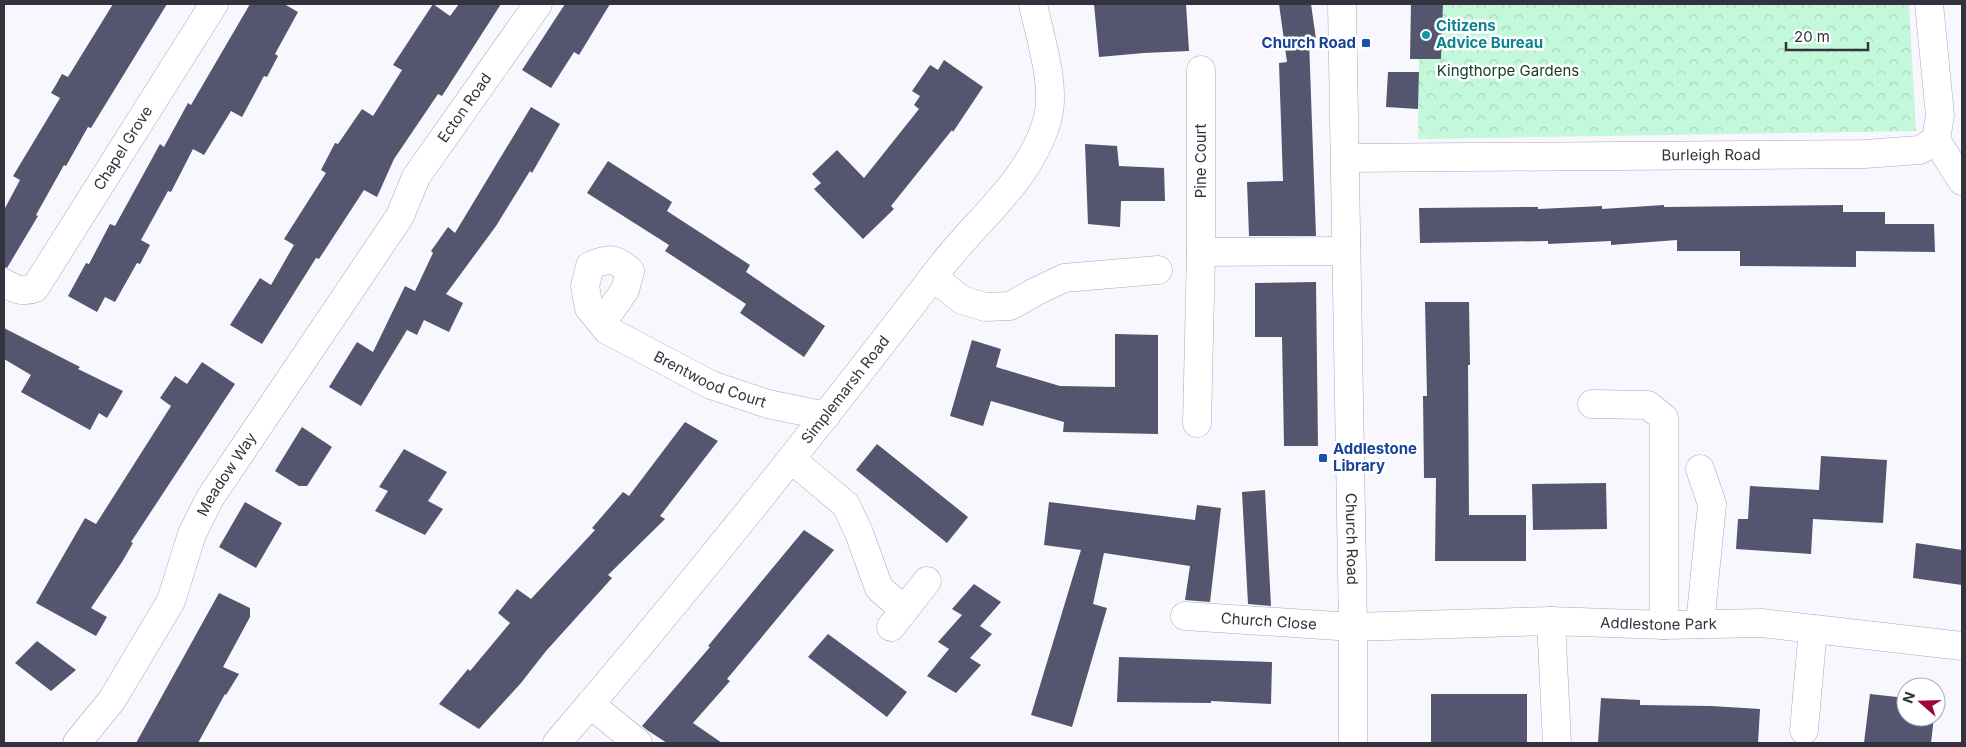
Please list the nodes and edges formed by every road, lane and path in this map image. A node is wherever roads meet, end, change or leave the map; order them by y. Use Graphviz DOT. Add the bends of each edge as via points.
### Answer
graph roads {
  1 [pos="214,4"];
  2 [pos="538,4"];
  3 [pos="1033,4"];
  4 [pos="1342,4"];
  5 [pos="1929,4"];
  6 [pos="1201,70"];
  7 [pos="1936,140"];
  8 [pos="1346,158"];
  9 [pos="1962,180"];
  10 [pos="400,216"];
  11 [pos="1345,251"];
  12 [pos="1201,252"];
  13 [pos="1158,270"];
  14 [pos="933,277"];
  15 [pos="16,287"];
  16 [pos="602,323"];
  17 [pos="1592,404"];
  18 [pos="826,416"];
  19 [pos="1198,423"];
  20 [pos="791,459"];
  21 [pos="1700,470"];
  22 [pos="927,581"];
  23 [pos="1185,616"];
  24 [pos="1551,621"];
  25 [pos="1700,624"];
  26 [pos="1664,625"];
  27 [pos="1353,627"];
  28 [pos="1813,629"];
  29 [pos="1962,646"];
  30 [pos="590,704"];
  31 [pos="1804,730"];
  32 [pos="77,743"];
  33 [pos="557,743"];
  34 [pos="638,743"];
  35 [pos="1353,743"];
  36 [pos="1557,743"];
  1 -- 15 [label="street, Chapel Grove" via="35,288"];
  2 -- 10 [label="street, Ecton Road" via="416,177"];
  3 -- 14 [label="street, Simplemarsh Road" via="1049,87 1047,120 1036,148 1011,189"];
  4 -- 8 [label="street, Church Road"];
  5 -- 7 [label="street" via="1940,115"];
  6 -- 12 [label="street, Pine Court"];
  7 -- 8 [label="street, Burleigh Road" via="1920,150 1864,154"];
  7 -- 9 [label="street"];
  8 -- 11 [label="street, Church Road"];
  10 -- 32 [label="street, Meadow Way" via="210,498 192,534 171,601 112,700"];
  11 -- 12 [label="street"];
  11 -- 27 [label="street, Church Road"];
  12 -- 19 [label="street, Pine Court"];
  13 -- 14 [label="street" via="1064,278 1010,306 985,307 962,300"];
  14 -- 18 [label="street, Simplemarsh Road"];
  16 -- 18 [label="street, Brentwood Court" via="608,330 711,385 768,404"];
  17 -- 26 [label="street" via="1648,405 1664,418"];
  18 -- 20 [label="street, Simplemarsh Road"];
  20 -- 22 [label="street" via="846,505 878,588 898,619"];
  20 -- 30 [label="street, Simplemarsh Road"];
  21 -- 25 [label="street" via="1712,504"];
  23 -- 27 [label="street, Church Close"];
  24 -- 26 [label="street, Addlestone Park"];
  24 -- 27 [label="street, Addlestone Park"];
  24 -- 36 [label="street"];
  25 -- 26 [label="street, Addlestone Park"];
  25 -- 28 [label="street, Addlestone Park" via="1762,623"];
  27 -- 35 [label="street, Church Road"];
  28 -- 29 [label="street, Addlestone Park"];
  28 -- 31 [label="street"];
  30 -- 33 [label="street, Simplemarsh Road"];
  30 -- 34 [label="street"];
}
